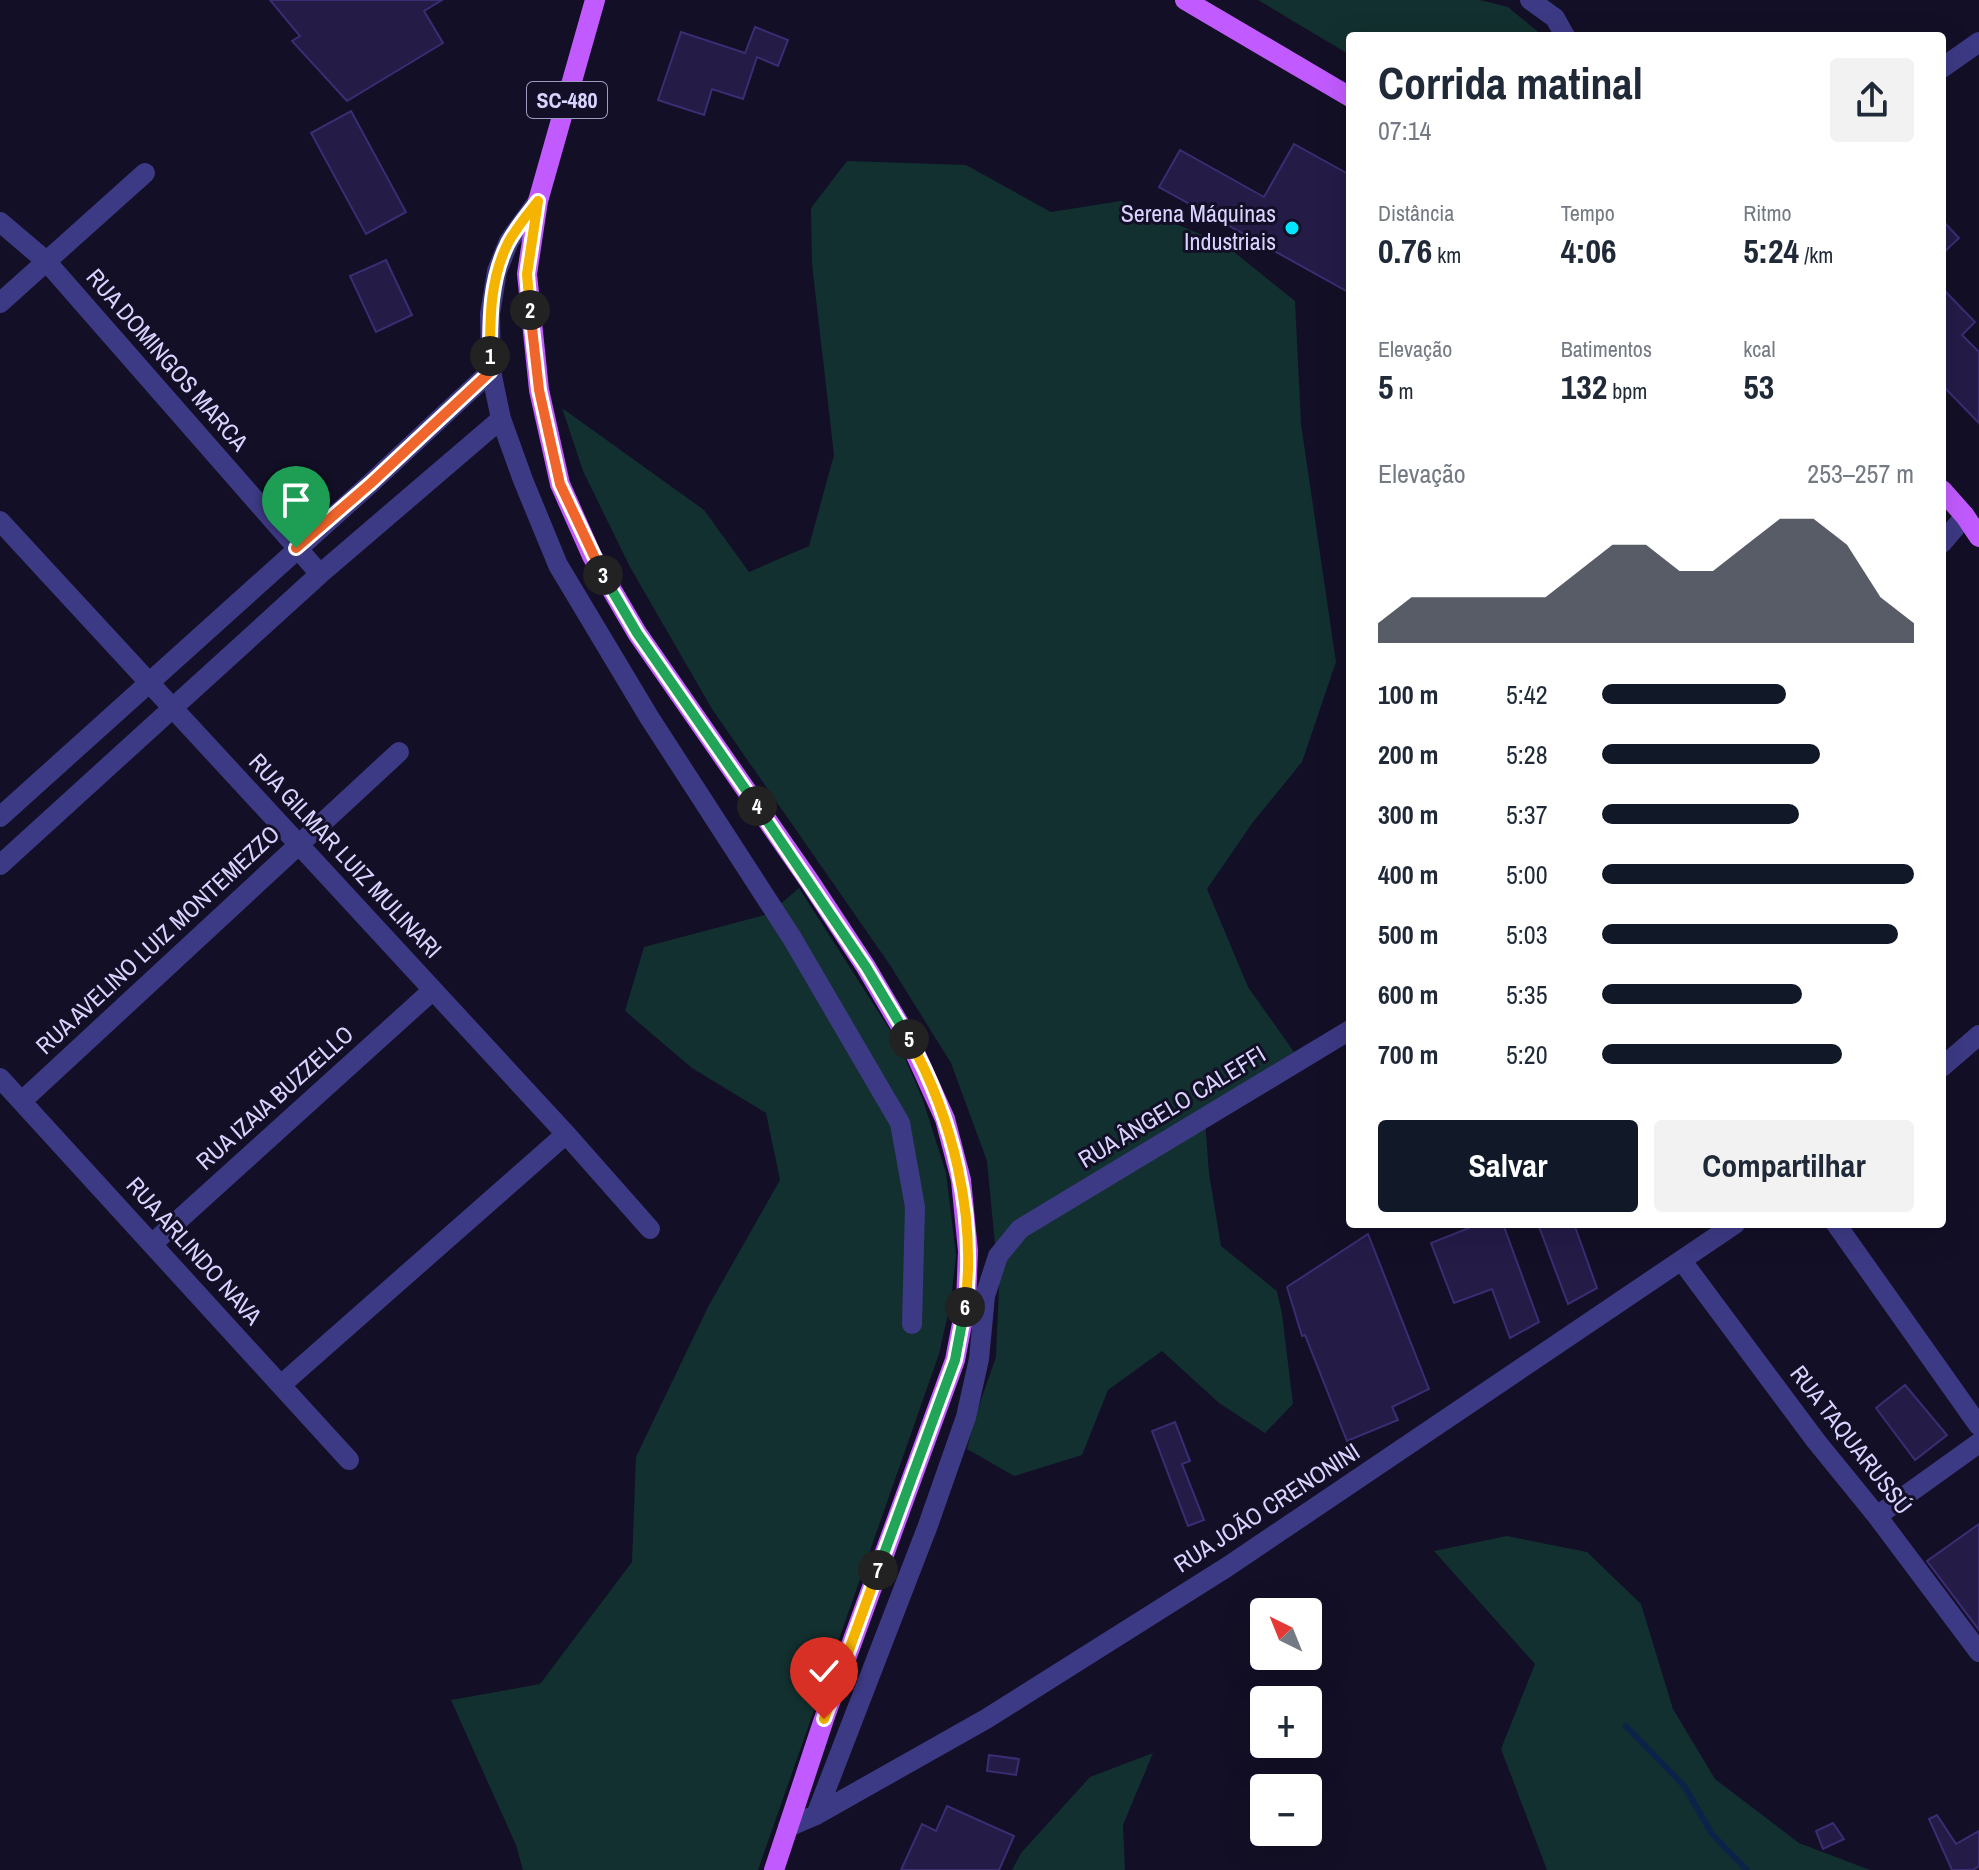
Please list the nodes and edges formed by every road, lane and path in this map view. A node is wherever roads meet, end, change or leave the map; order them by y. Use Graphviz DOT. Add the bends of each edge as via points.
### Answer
graph roads {
  1 [pos="595,0"];
  2 [pos="1185,0"];
  3 [pos="1530,0"];
  4 [pos="1563,32"];
  5 [pos="1979,42"];
  6 [pos="1946,65"];
  7 [pos="1346,95"];
  8 [pos="145,173"];
  9 [pos="538,201"];
  10 [pos="0,222"];
  11 [pos="46,261"];
  12 [pos="0,303"];
  13 [pos="491,371"];
  14 [pos="501,419"];
  15 [pos="1946,495"];
  16 [pos="1965,516"];
  17 [pos="0,521"];
  18 [pos="1979,537"];
  19 [pos="1946,538"];
  20 [pos="296,548"];
  21 [pos="320,574"];
  22 [pos="148,683"];
  23 [pos="173,708"];
  24 [pos="399,752"];
  25 [pos="0,817"];
  26 [pos="299,845"];
  27 [pos="0,865"];
  28 [pos="433,990"];
  29 [pos="1346,1032"];
  30 [pos="1979,1035"];
  31 [pos="1946,1064"];
  32 [pos="0,1078"];
  33 [pos="22,1101"];
  34 [pos="566,1134"];
  35 [pos="1729,1228"];
  36 [pos="1839,1228"];
  37 [pos="650,1229"];
  38 [pos="152,1244"];
  39 [pos="1682,1261"];
  40 [pos="912,1324"];
  41 [pos="281,1385"];
  42 [pos="1979,1426"];
  43 [pos="1979,1443"];
  44 [pos="349,1460"];
  45 [pos="1877,1516"];
  46 [pos="1979,1652"];
  47 [pos="816,1815"];
  48 [pos="788,1827"];
  49 [pos="774,1870"];
  1 -- 9 [label="main road, SC-480"];
  2 -- 7 [label="main road"];
  3 -- 4 [label="street" via="1555,18"];
  5 -- 6 [label="street"];
  8 -- 11 [label="street"];
  9 -- 13 [label="street" via="509,241 497,271 490,314"];
  9 -- 48 [label="main road, SC-480" via="527,274 529,302 539,390 560,484 592,556 637,633 810,882 911,1044 945,1119 961,1180 968,1251 966,1303 955,1360"];
  10 -- 11 [label="street, RUA DOMINGOS MARCA"];
  11 -- 12 [label="street"];
  11 -- 20 [label="street, RUA DOMINGOS MARCA"];
  13 -- 14 [label="street"];
  13 -- 20 [label="street"];
  14 -- 21 [label="street"];
  14 -- 40 [label="street" via="558,565 792,938 900,1123 915,1207"];
  15 -- 16 [label="main road"];
  16 -- 18 [label="main road"];
  16 -- 19 [label="street"];
  17 -- 22 [label="street, RUA GILMAR LUIZ MULINARI"];
  20 -- 21 [label="street, RUA DOMINGOS MARCA"];
  20 -- 22 [label="street"];
  21 -- 23 [label="street"];
  22 -- 23 [label="street, RUA GILMAR LUIZ MULINARI"];
  22 -- 25 [label="street"];
  23 -- 26 [label="street, RUA GILMAR LUIZ MULINARI"];
  23 -- 27 [label="street"];
  24 -- 26 [label="street, RUA AVELINO LUIZ MONTEMEZZO"];
  26 -- 28 [label="street, RUA GILMAR LUIZ MULINARI"];
  26 -- 33 [label="street, RUA AVELINO LUIZ MONTEMEZZO"];
  28 -- 34 [label="street, RUA GILMAR LUIZ MULINARI"];
  28 -- 38 [label="street, RUA IZAIA BUZZELLO"];
  29 -- 47 [label="street, RUA ÂNGELO CALEFFI" via="1020,1229 998,1256 985,1296 966,1417"];
  30 -- 31 [label="street"];
  32 -- 33 [label="street, RUA ARLINDO NAVA"];
  33 -- 38 [label="street, RUA ARLINDO NAVA"];
  34 -- 37 [label="street, RUA GILMAR LUIZ MULINARI"];
  34 -- 41 [label="street"];
  35 -- 39 [label="street, RUA JOÃO CRENONINI"];
  36 -- 42 [label="street"];
  38 -- 41 [label="street, RUA ARLINDO NAVA"];
  39 -- 45 [label="street, RUA TAQUARUSSÚ"];
  39 -- 47 [label="street, RUA JOÃO CRENONINI" via="1227,1567 986,1719"];
  41 -- 44 [label="street, RUA ARLINDO NAVA"];
  43 -- 45 [label="street"];
  45 -- 46 [label="street, RUA TAQUARUSSÚ"];
  47 -- 48 [label="street, RUA JOÃO CRENONINI"];
  48 -- 49 [label="main road, SC-480"];
}
